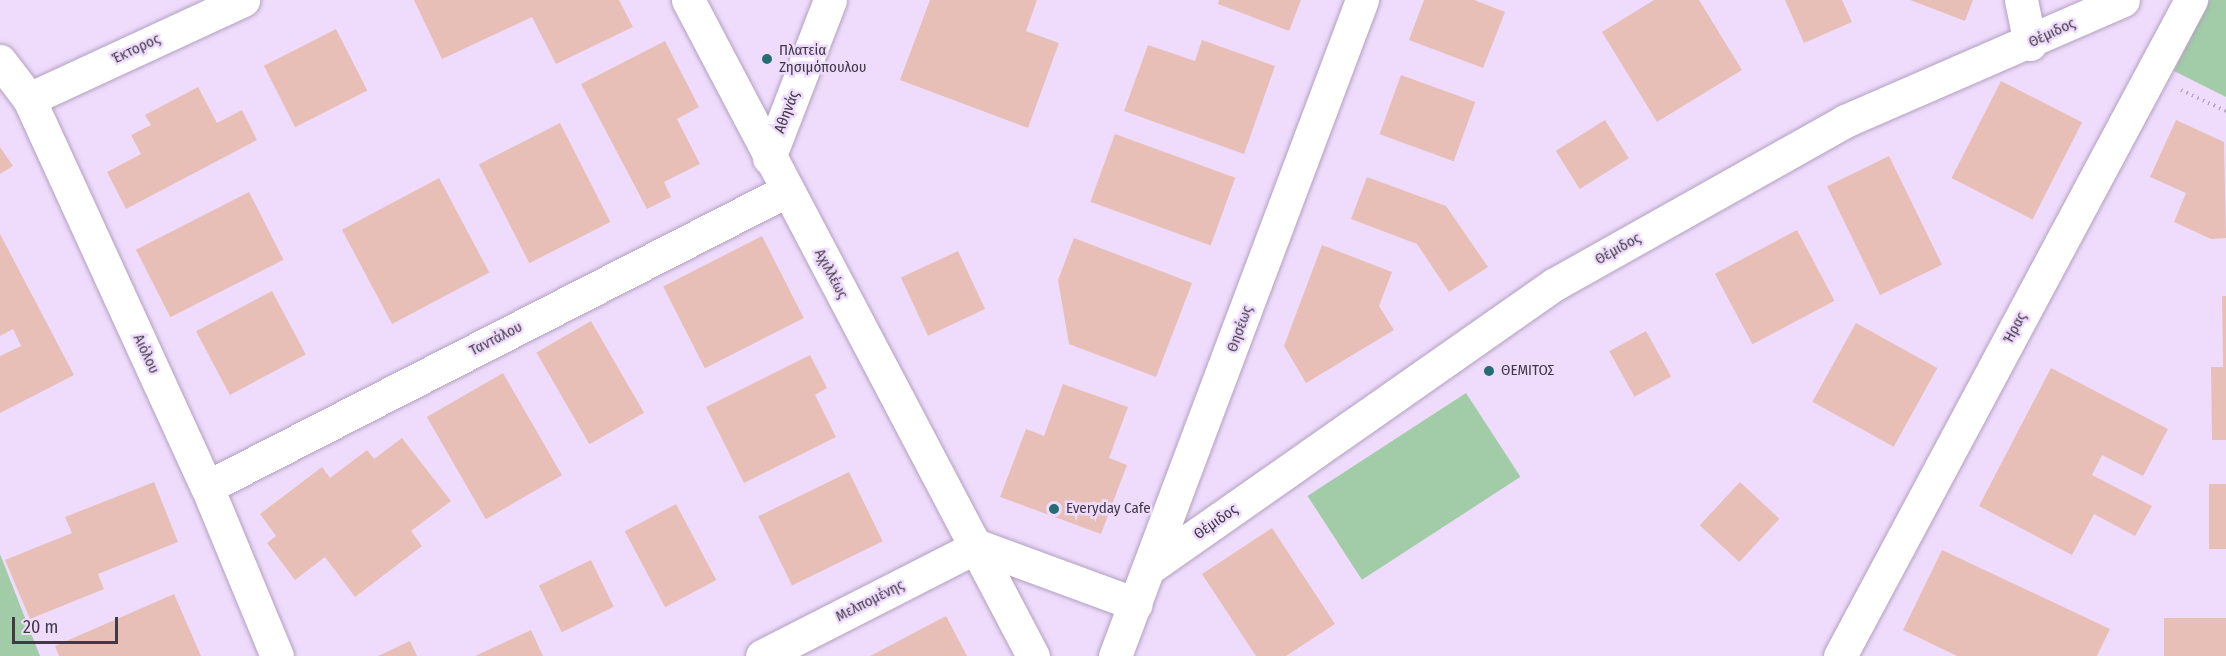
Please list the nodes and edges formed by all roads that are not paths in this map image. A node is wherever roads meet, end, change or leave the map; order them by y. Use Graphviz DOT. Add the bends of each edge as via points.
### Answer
graph roads {
  1 [pos="243,0"];
  2 [pos="688,0"];
  3 [pos="830,0"];
  4 [pos="1362,0"];
  5 [pos="2021,0"];
  6 [pos="2123,0"];
  7 [pos="2191,0"];
  8 [pos="2030,44"];
  9 [pos="0,61"];
  10 [pos="29,99"];
  11 [pos="769,158"];
  12 [pos="786,191"];
  13 [pos="207,487"];
  14 [pos="978,546"];
  15 [pos="1152,566"];
  16 [pos="1136,604"];
  17 [pos="277,656"];
  18 [pos="762,656"];
  19 [pos="1033,656"];
  20 [pos="1115,656"];
  21 [pos="1840,656"];
  1 -- 10 [label="street, Έκτορος"];
  2 -- 11 [label="street, Αχιλλέως"];
  3 -- 11 [label="street, Αθηνάς"];
  4 -- 15 [label="street, Θησέως"];
  5 -- 8 [label="street"];
  6 -- 8 [label="street, Θέμιδος"];
  7 -- 21 [label="street, Ήρας"];
  8 -- 15 [label="street, Θέμιδος" via="1845,121 1555,284"];
  9 -- 10 [label="street, Αιόλου"];
  10 -- 13 [label="street, Αιόλου"];
  11 -- 12 [label="street, Αχιλλέως"];
  12 -- 13 [label="street, Ταντάλου"];
  12 -- 14 [label="street, Αχιλλέως"];
  13 -- 17 [label="street, Αιόλου"];
  14 -- 16 [label="street"];
  14 -- 18 [label="street, Μελπομένης"];
  14 -- 19 [label="street, Αχιλλέως"];
  15 -- 16 [label="street, Θησέως"];
  16 -- 20 [label="street, Θησέως"];
}
